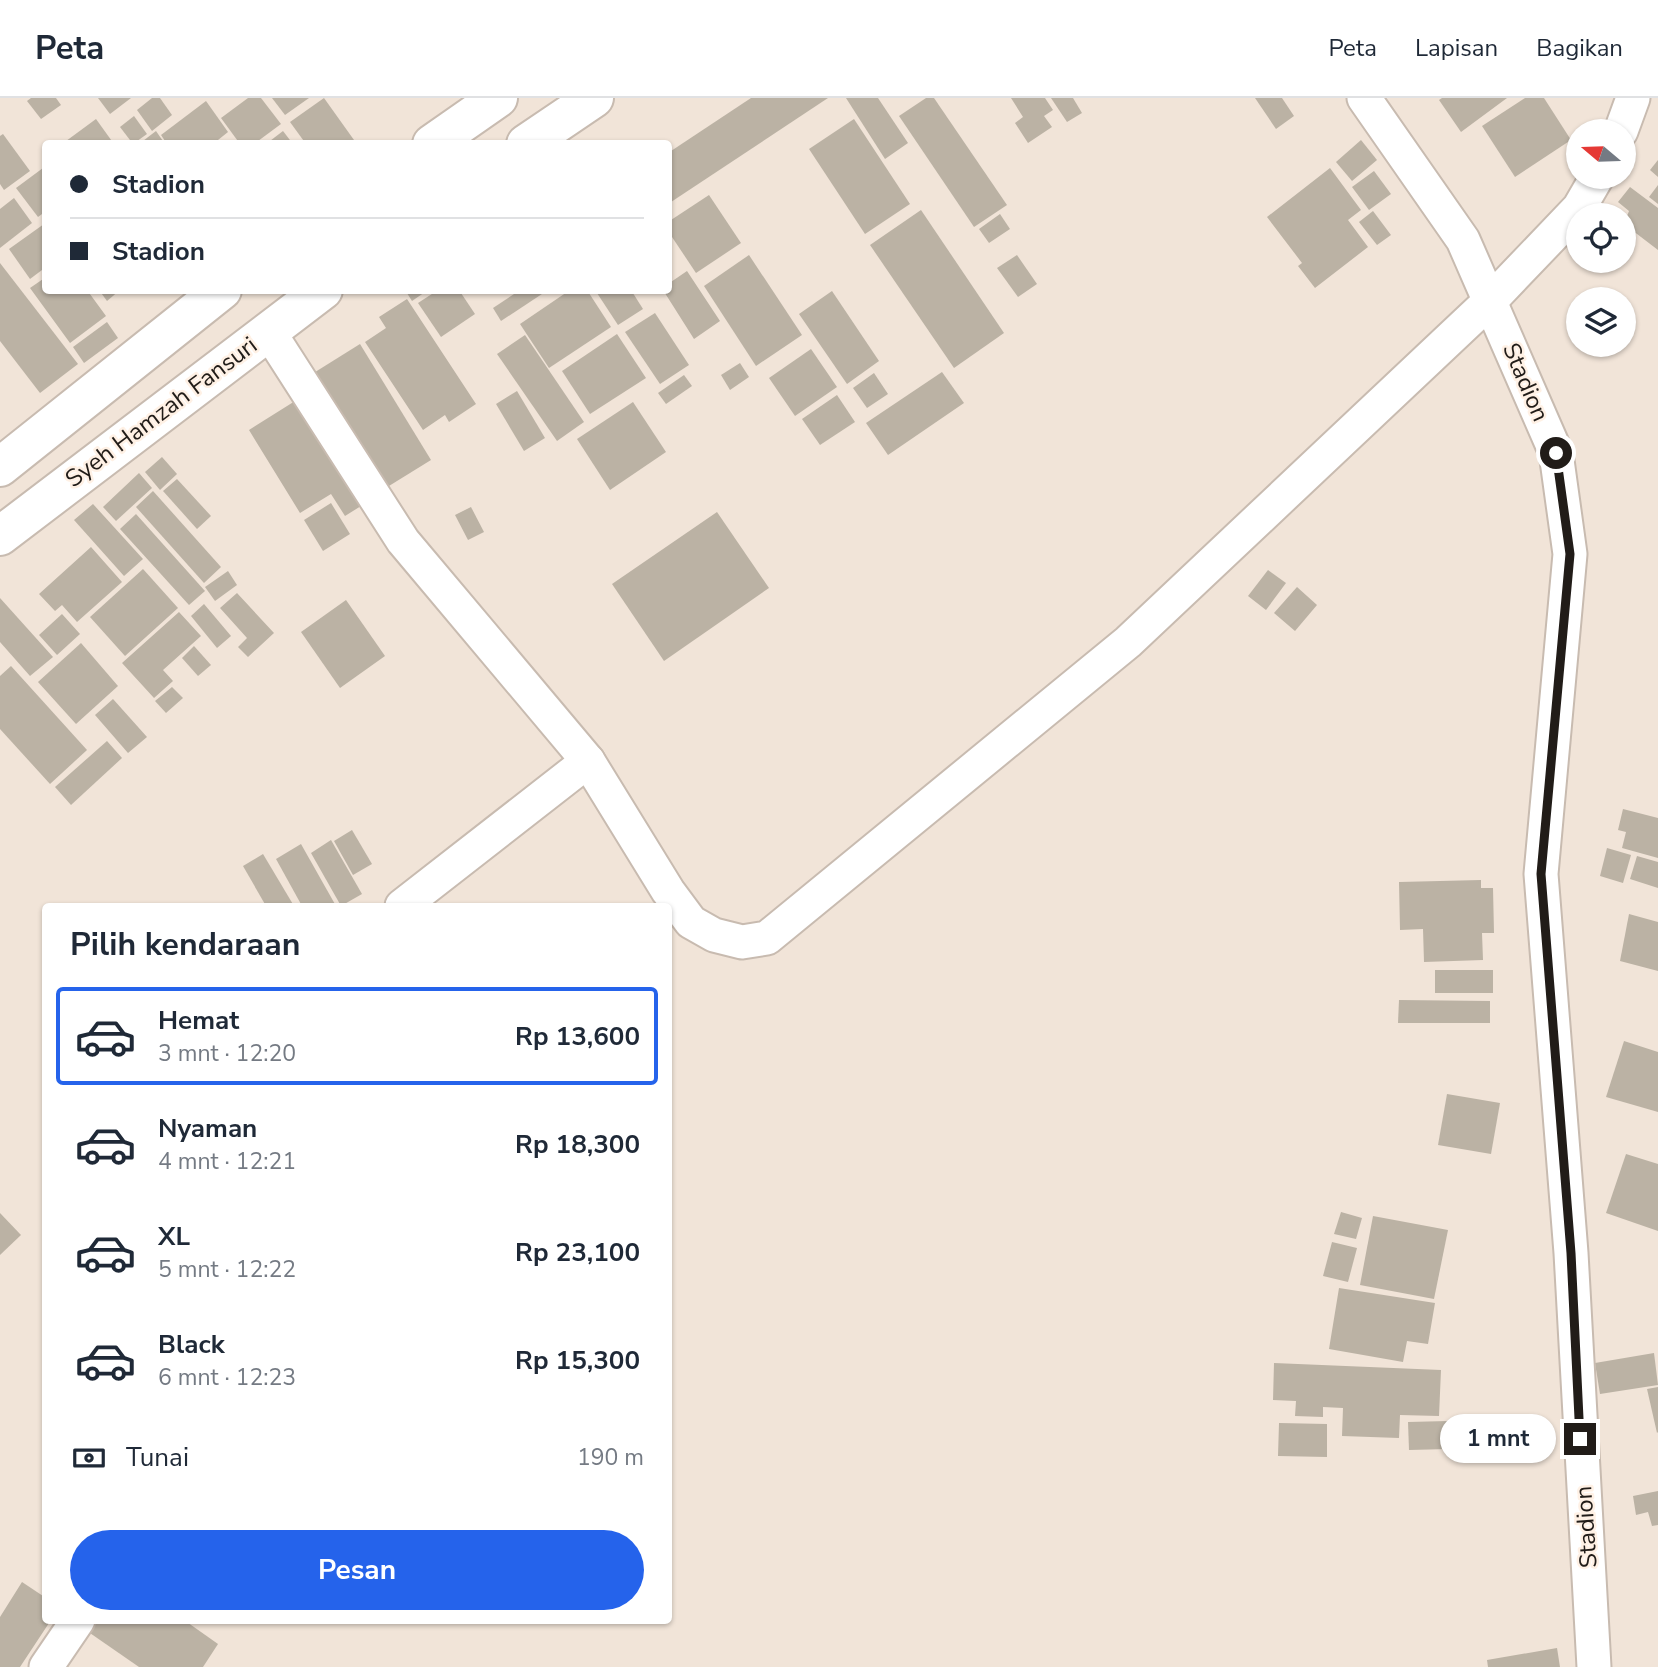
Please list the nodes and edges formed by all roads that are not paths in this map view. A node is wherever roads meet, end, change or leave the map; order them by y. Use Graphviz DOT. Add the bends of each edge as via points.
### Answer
graph roads {
  1 [pos="498,98"];
  2 [pos="594,98"];
  3 [pos="1364,98"];
  4 [pos="1633,98"];
  5 [pos="1625,119"];
  6 [pos="438,140"];
  7 [pos="532,140"];
  8 [pos="1590,189"];
  9 [pos="219,294"];
  10 [pos="228,294"];
  11 [pos="318,294"];
  12 [pos="1491,300"];
  13 [pos="264,335"];
  14 [pos="0,467"];
  15 [pos="0,536"];
  16 [pos="588,761"];
  17 [pos="406,903"];
  18 [pos="75,1624"];
  19 [pos="46,1667"];
  20 [pos="1594,1667"];
  1 -- 6 [label="main road"];
  2 -- 7 [label="main road"];
  3 -- 12 [label="street, Stadion" via="1463,240"];
  4 -- 5 [label="street"];
  8 -- 12 [label="street" via="1579,208"];
  9 -- 14 [label="main road"];
  10 -- 13 [label="main road"];
  11 -- 13 [label="main road, Syeh Hamzah Fansuri"];
  12 -- 16 [label="street" via="1128,642 767,938 742,943 691,922"];
  12 -- 20 [label="street, Stadion" via="1556,453 1570,554 1541,874 1571,1253"];
  13 -- 15 [label="main road, Syeh Hamzah Fansuri"];
  13 -- 16 [label="street" via="402,541"];
  16 -- 17 [label="street"];
  18 -- 19 [label="street"];
}
